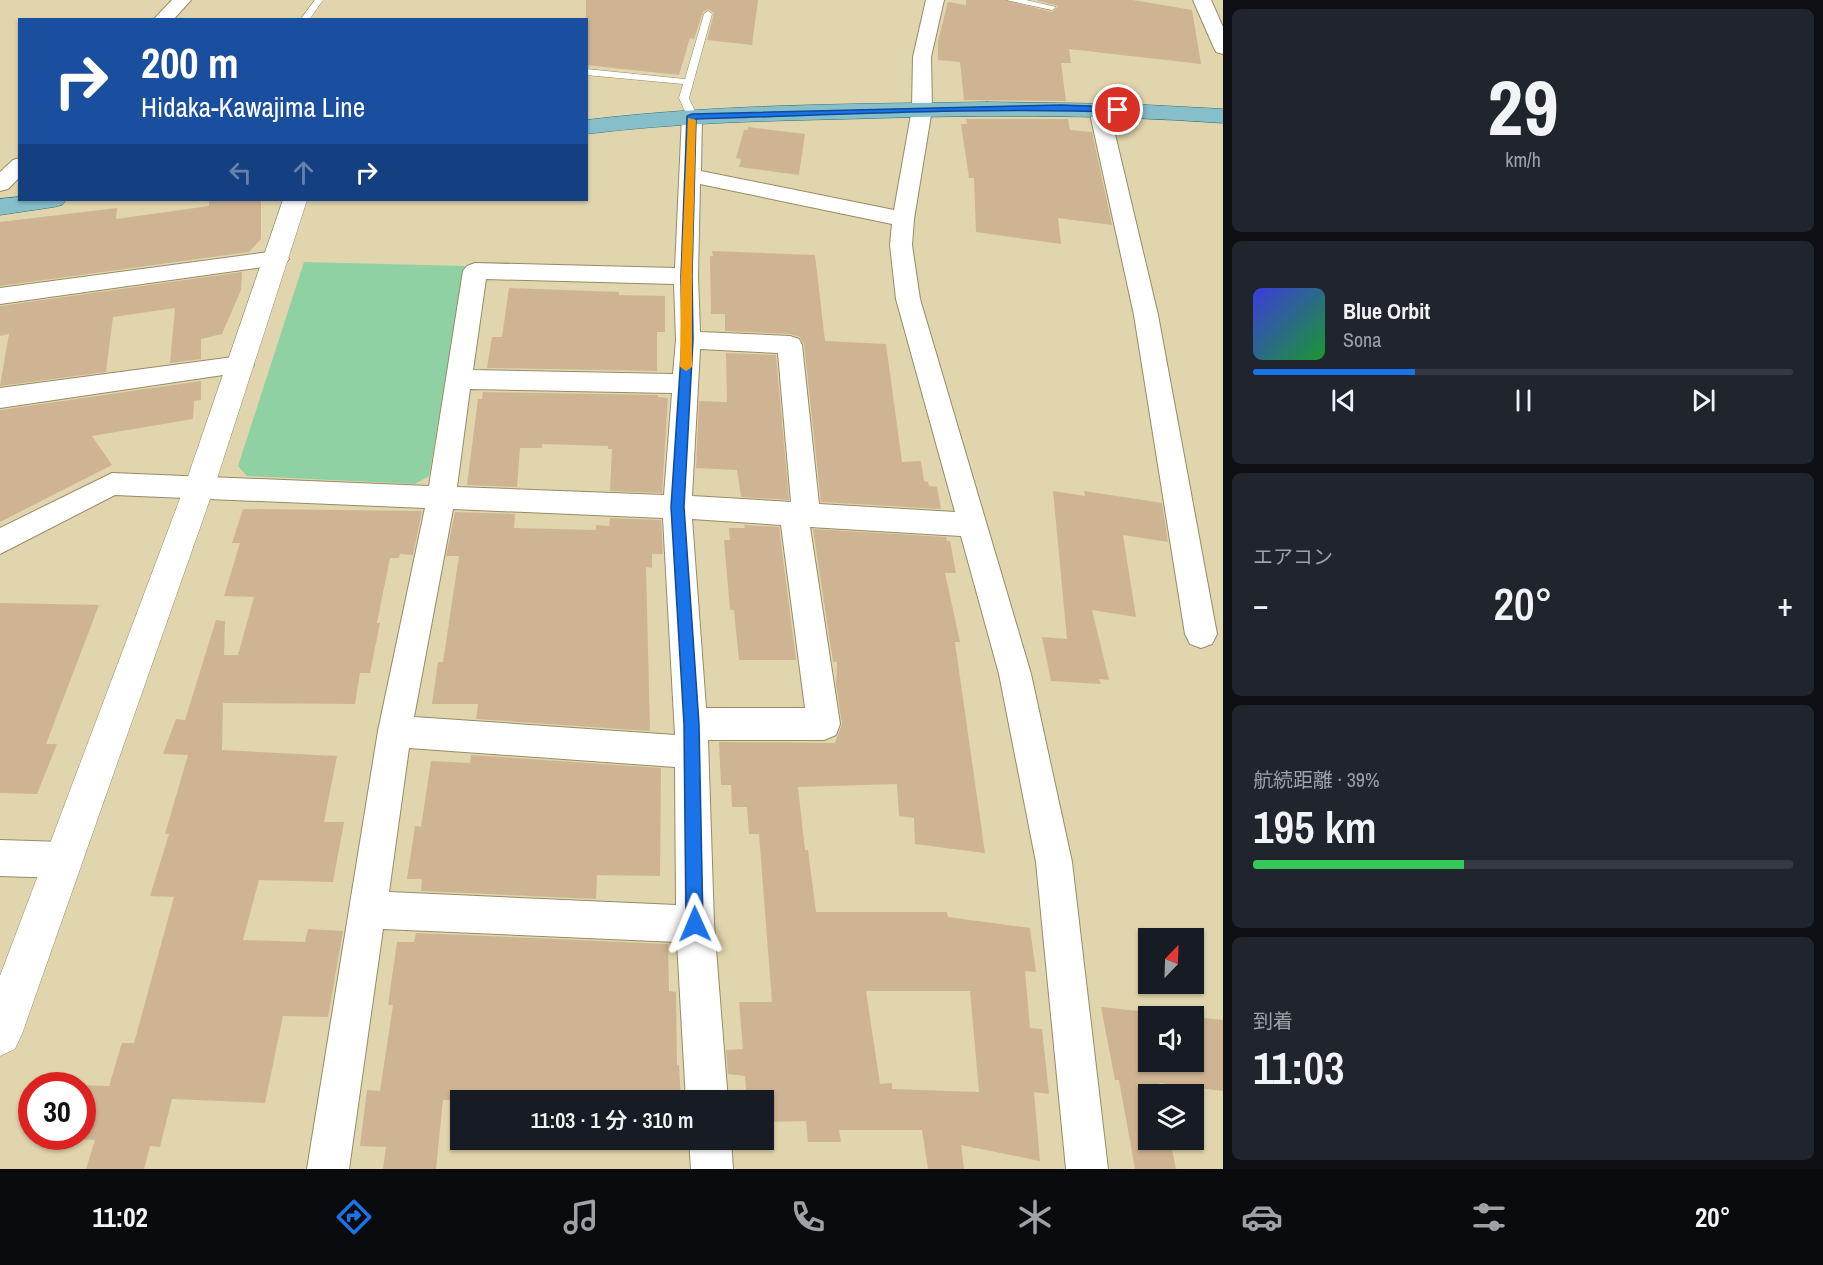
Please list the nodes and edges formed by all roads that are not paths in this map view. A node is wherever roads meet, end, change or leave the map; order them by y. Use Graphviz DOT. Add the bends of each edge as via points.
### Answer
graph roads {
  1 [pos="182,0"];
  2 [pos="319,0"];
  3 [pos="935,0"];
  4 [pos="1010,0"];
  5 [pos="1202,0"];
  6 [pos="1052,7"];
  7 [pos="708,14"];
  8 [pos="164,18"];
  9 [pos="306,18"];
  10 [pos="1223,48"];
  11 [pos="588,72"];
  12 [pos="689,82"];
  13 [pos="1099,108"];
  14 [pos="922,109"];
  15 [pos="692,116"];
  16 [pos="1223,116"];
  17 [pos="588,127"];
  18 [pos="18,166"];
  19 [pos="689,175"];
  20 [pos="0,184"];
  21 [pos="46,201"];
  22 [pos="295,201"];
  23 [pos="0,207"];
  24 [pos="903,219"];
  25 [pos="277,259"];
  26 [pos="686,276"];
  27 [pos="0,296"];
  28 [pos="688,340"];
  29 [pos="241,365"];
  30 [pos="460,380"];
  31 [pos="685,384"];
  32 [pos="0,398"];
  33 [pos="199,488"];
  34 [pos="441,498"];
  35 [pos="677,507"];
  36 [pos="800,515"];
  37 [pos="974,525"];
  38 [pos="0,542"];
  39 [pos="1201,634"];
  40 [pos="395,731"];
  41 [pos="692,738"];
  42 [pos="0,858"];
  43 [pos="63,860"];
  44 [pos="368,910"];
  45 [pos="695,924"];
  46 [pos="0,1034"];
  47 [pos="706,1090"];
  48 [pos="711,1150"];
  49 [pos="328,1169"];
  50 [pos="712,1169"];
  51 [pos="1087,1169"];
  1 -- 8 [label="street"];
  2 -- 9 [label="lane"];
  3 -- 14 [label="street" via="922,57"];
  4 -- 6 [label="lane"];
  5 -- 10 [label="street"];
  7 -- 12 [label="lane"];
  11 -- 12 [label="lane"];
  12 -- 15 [label="lane" via="684,98"];
  13 -- 14 [label="main road"];
  13 -- 16 [label="main road"];
  13 -- 39 [label="street" via="1146,315"];
  14 -- 15 [label="main road"];
  14 -- 24 [label="street"];
  15 -- 17 [label="main road"];
  15 -- 19 [label="street"];
  18 -- 20 [label="street"];
  19 -- 24 [label="street"];
  19 -- 26 [label="street"];
  21 -- 23 [label="main road"];
  22 -- 25 [label="street"];
  24 -- 37 [label="street" via="901,245 908,299"];
  25 -- 27 [label="street"];
  25 -- 29 [label="street"];
  26 -- 28 [label="street"];
  26 -- 30 [label="street" via="475,271"];
  28 -- 31 [label="street"];
  28 -- 36 [label="street" via="790,345"];
  29 -- 32 [label="street"];
  29 -- 33 [label="street"];
  30 -- 31 [label="street"];
  30 -- 34 [label="street"];
  31 -- 35 [label="street"];
  33 -- 34 [label="street"];
  33 -- 38 [label="street" via="112,484"];
  33 -- 43 [label="street"];
  34 -- 35 [label="street"];
  34 -- 40 [label="street"];
  35 -- 36 [label="street"];
  35 -- 41 [label="street"];
  36 -- 37 [label="street"];
  36 -- 41 [label="street" via="824,724"];
  37 -- 51 [label="street" via="1015,674 1054,862"];
  40 -- 41 [label="street"];
  40 -- 44 [label="street"];
  41 -- 45 [label="street"];
  42 -- 43 [label="street"];
  43 -- 46 [label="street"];
  44 -- 45 [label="street"];
  44 -- 49 [label="street"];
  45 -- 47 [label="street"];
  48 -- 50 [label="street"];
}
